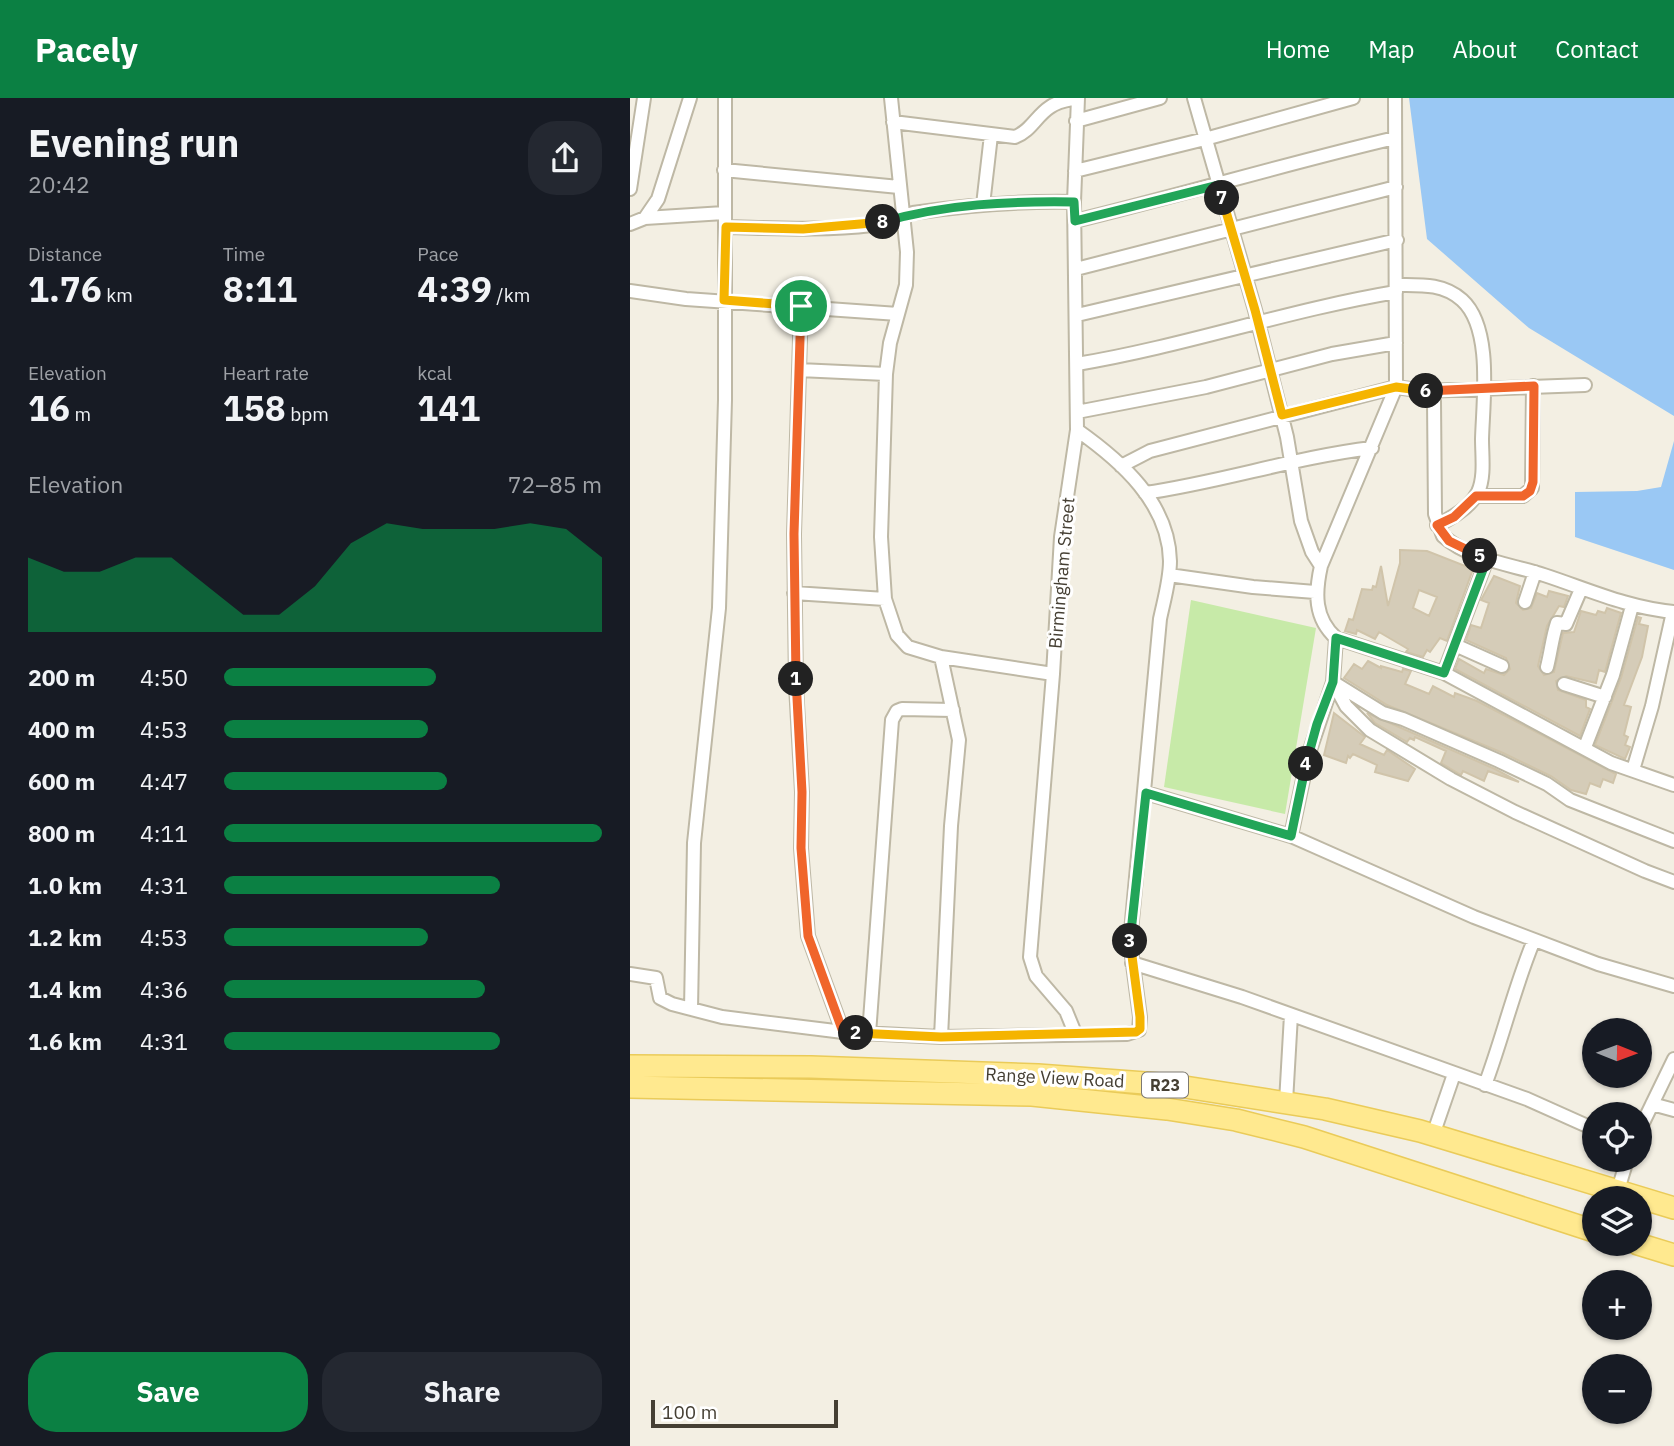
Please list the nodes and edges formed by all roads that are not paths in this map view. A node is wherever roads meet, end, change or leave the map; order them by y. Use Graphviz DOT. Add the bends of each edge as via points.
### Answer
graph roads {
  1 [pos="644,98"];
  2 [pos="690,98"];
  3 [pos="725,98"];
  4 [pos="891,98"];
  5 [pos="1077,98"];
  6 [pos="1160,98"];
  7 [pos="1194,98"];
  8 [pos="1353,98"];
  9 [pos="1395,98"];
  10 [pos="635,112"];
  11 [pos="1076,121"];
  12 [pos="893,122"];
  13 [pos="991,135"];
  14 [pos="1395,138"];
  15 [pos="1205,139"];
  16 [pos="724,170"];
  17 [pos="1075,171"];
  18 [pos="1218,185"];
  19 [pos="899,187"];
  20 [pos="1396,187"];
  21 [pos="630,189"];
  22 [pos="1074,202"];
  23 [pos="983,205"];
  24 [pos="724,213"];
  25 [pos="902,215"];
  26 [pos="645,218"];
  27 [pos="1075,221"];
  28 [pos="630,224"];
  29 [pos="726,227"];
  30 [pos="1231,231"];
  31 [pos="1397,240"];
  32 [pos="1076,269"];
  33 [pos="1245,275"];
  34 [pos="1396,288"];
  35 [pos="630,291"];
  36 [pos="724,300"];
  37 [pos="801,306"];
  38 [pos="898,314"];
  39 [pos="1077,315"];
  40 [pos="1258,321"];
  41 [pos="1396,343"];
  42 [pos="1077,364"];
  43 [pos="799,370"];
  44 [pos="1270,370"];
  45 [pos="886,374"];
  46 [pos="1585,385"];
  47 [pos="1534,386"];
  48 [pos="1396,387"];
  49 [pos="1484,388"];
  50 [pos="1424,391"];
  51 [pos="1077,412"];
  52 [pos="1282,415"];
  53 [pos="1077,430"];
  54 [pos="1372,448"];
  55 [pos="1291,464"];
  56 [pos="1121,466"];
  57 [pos="1145,493"];
  58 [pos="1476,496"];
  59 [pos="1437,525"];
  60 [pos="1487,559"];
  61 [pos="1321,566"];
  62 [pos="1535,572"];
  63 [pos="1169,575"];
  64 [pos="1581,589"];
  65 [pos="1315,592"];
  66 [pos="794,593"];
  67 [pos="885,598"];
  68 [pos="1525,602"];
  69 [pos="1632,606"];
  70 [pos="1674,612"];
  71 [pos="1336,638"];
  72 [pos="1455,645"];
  73 [pos="940,657"];
  74 [pos="1502,666"];
  75 [pos="1547,667"];
  76 [pos="1444,673"];
  77 [pos="1054,674"];
  78 [pos="1333,682"];
  79 [pos="1564,684"];
  80 [pos="1605,697"];
  81 [pos="953,710"];
  82 [pos="1585,747"];
  83 [pos="1633,770"];
  84 [pos="1674,785"];
  85 [pos="1146,793"];
  86 [pos="1291,836"];
  87 [pos="1674,841"];
  88 [pos="1674,882"];
  89 [pos="1534,940"];
  90 [pos="1132,963"];
  91 [pos="630,974"];
  92 [pos="1674,986"];
  93 [pos="691,1009"];
  94 [pos="1291,1015"];
  95 [pos="843,1032"];
  96 [pos="1075,1033"];
  97 [pos="869,1034"];
  98 [pos="941,1037"];
  99 [pos="1673,1062"];
  100 [pos="1454,1074"];
  101 [pos="636,1076"];
  102 [pos="1485,1085"];
  103 [pos="1286,1102"];
  104 [pos="1652,1104"];
  105 [pos="1674,1110"];
  106 [pos="1582,1124"];
  107 [pos="1433,1135"];
  108 [pos="1605,1186"];
  109 [pos="1652,1201"];
  110 [pos="1674,1208"];
  111 [pos="1582,1227"];
  112 [pos="1652,1248"];
  113 [pos="1674,1255"];
  1 -- 10 [label="street"];
  2 -- 26 [label="street" via="666,178"];
  3 -- 16 [label="street"];
  4 -- 12 [label="street"];
  5 -- 11 [label="street, Birmingham Street"];
  5 -- 13 [label="street" via="1047,108 1020,135"];
  6 -- 11 [label="street"];
  7 -- 15 [label="street"];
  8 -- 15 [label="street"];
  9 -- 14 [label="street"];
  10 -- 21 [label="street"];
  11 -- 17 [label="street, Birmingham Street"];
  12 -- 13 [label="street"];
  12 -- 19 [label="street"];
  13 -- 23 [label="street"];
  14 -- 18 [label="street" via="1257,171"];
  14 -- 20 [label="street"];
  15 -- 17 [label="street"];
  15 -- 18 [label="street"];
  16 -- 19 [label="street"];
  16 -- 24 [label="street"];
  17 -- 22 [label="street, Birmingham Street"];
  18 -- 27 [label="street"];
  18 -- 30 [label="street"];
  19 -- 25 [label="street"];
  20 -- 30 [label="street"];
  20 -- 31 [label="street"];
  22 -- 23 [label="street"];
  22 -- 27 [label="street, Birmingham Street"];
  23 -- 25 [label="street"];
  24 -- 26 [label="street"];
  24 -- 29 [label="street"];
  25 -- 29 [label="street" via="853,227"];
  25 -- 38 [label="street" via="906,285"];
  26 -- 28 [label="street"];
  27 -- 32 [label="street, Birmingham Street"];
  29 -- 36 [label="street"];
  30 -- 32 [label="street"];
  30 -- 33 [label="street"];
  31 -- 33 [label="street"];
  31 -- 34 [label="street"];
  32 -- 39 [label="street, Birmingham Street"];
  33 -- 39 [label="street"];
  33 -- 40 [label="street"];
  34 -- 40 [label="street"];
  34 -- 41 [label="street"];
  34 -- 49 [label="street" via="1442,287 1464,302 1481,342"];
  35 -- 36 [label="street"];
  36 -- 37 [label="street"];
  36 -- 93 [label="street" via="719,608 694,843"];
  37 -- 38 [label="street"];
  37 -- 43 [label="street"];
  38 -- 45 [label="street"];
  39 -- 42 [label="street, Birmingham Street"];
  40 -- 42 [label="street" via="1173,345"];
  40 -- 44 [label="street"];
  41 -- 44 [label="street"];
  41 -- 48 [label="street"];
  42 -- 51 [label="street, Birmingham Street"];
  43 -- 45 [label="street"];
  43 -- 66 [label="street"];
  44 -- 51 [label="street"];
  44 -- 52 [label="street"];
  45 -- 67 [label="street" via="881,537"];
  46 -- 47 [label="street"];
  47 -- 49 [label="street"];
  47 -- 58 [label="street" via="1532,488 1523,496"];
  48 -- 50 [label="street"];
  48 -- 52 [label="street"];
  48 -- 54 [label="street"];
  49 -- 50 [label="street"];
  49 -- 58 [label="street" via="1481,478"];
  50 -- 59 [label="street" via="1434,401"];
  51 -- 53 [label="street, Birmingham Street"];
  52 -- 55 [label="street"];
  52 -- 56 [label="street" via="1150,451"];
  53 -- 56 [label="street"];
  53 -- 77 [label="street, Birmingham Street" via="1061,537"];
  54 -- 55 [label="street"];
  54 -- 61 [label="street"];
  55 -- 57 [label="street"];
  55 -- 61 [label="street" via="1301,521"];
  56 -- 57 [label="street"];
  57 -- 63 [label="street" via="1169,540"];
  58 -- 59 [label="street" via="1454,517"];
  59 -- 60 [label="street" via="1449,541"];
  60 -- 62 [label="street"];
  60 -- 72 [label="street"];
  61 -- 65 [label="street"];
  62 -- 64 [label="street"];
  62 -- 68 [label="street"];
  63 -- 65 [label="street"];
  63 -- 85 [label="street" via="1160,619"];
  64 -- 69 [label="street"];
  64 -- 75 [label="street" via="1566,624 1557,623"];
  65 -- 71 [label="street" via="1324,624"];
  66 -- 67 [label="street"];
  66 -- 95 [label="street" via="808,936"];
  67 -- 73 [label="street" via="902,643"];
  69 -- 70 [label="street"];
  69 -- 80 [label="street"];
  70 -- 83 [label="street"];
  71 -- 76 [label="street"];
  71 -- 78 [label="street"];
  72 -- 74 [label="street"];
  72 -- 76 [label="street"];
  73 -- 77 [label="street"];
  73 -- 81 [label="street"];
  76 -- 82 [label="street"];
  77 -- 96 [label="street, Birmingham Street" via="1030,957 1036,976 1066,1011"];
  78 -- 86 [label="street" via="1308,756"];
  78 -- 87 [label="street" via="1384,713 1511,766 1570,800"];
  78 -- 88 [label="street" via="1357,719 1451,779 1587,846"];
  79 -- 80 [label="street"];
  80 -- 82 [label="street"];
  81 -- 97 [label="street" via="901,709 892,720"];
  81 -- 98 [label="street" via="959,758 951,826"];
  82 -- 83 [label="street"];
  83 -- 84 [label="street"];
  85 -- 86 [label="street"];
  85 -- 90 [label="street"];
  86 -- 89 [label="street"];
  89 -- 92 [label="street"];
  89 -- 102 [label="street"];
  90 -- 94 [label="street"];
  90 -- 96 [label="street" via="1139,1030"];
  91 -- 93 [label="street" via="656,978 661,999"];
  93 -- 95 [label="street"];
  94 -- 100 [label="street"];
  94 -- 103 [label="street"];
  95 -- 97 [label="street"];
  96 -- 98 [label="street"];
  97 -- 98 [label="street"];
  99 -- 104 [label="street"];
  100 -- 102 [label="street"];
  100 -- 107 [label="street"];
  101 -- 103 [label="main road, Range View Road / R23" via="811,1067 1038,1075 1172,1085"];
  101 -- 111 [label="main road, Range View Road / R23" via="1032,1095 1236,1120 1304,1137"];
  102 -- 106 [label="street"];
  103 -- 107 [label="main road, Range View Road / R23"];
  104 -- 105 [label="street"];
  107 -- 108 [label="main road, Range View Road / R23"];
  109 -- 110 [label="main road, Range View Road / R23"];
  112 -- 113 [label="main road"];
}
